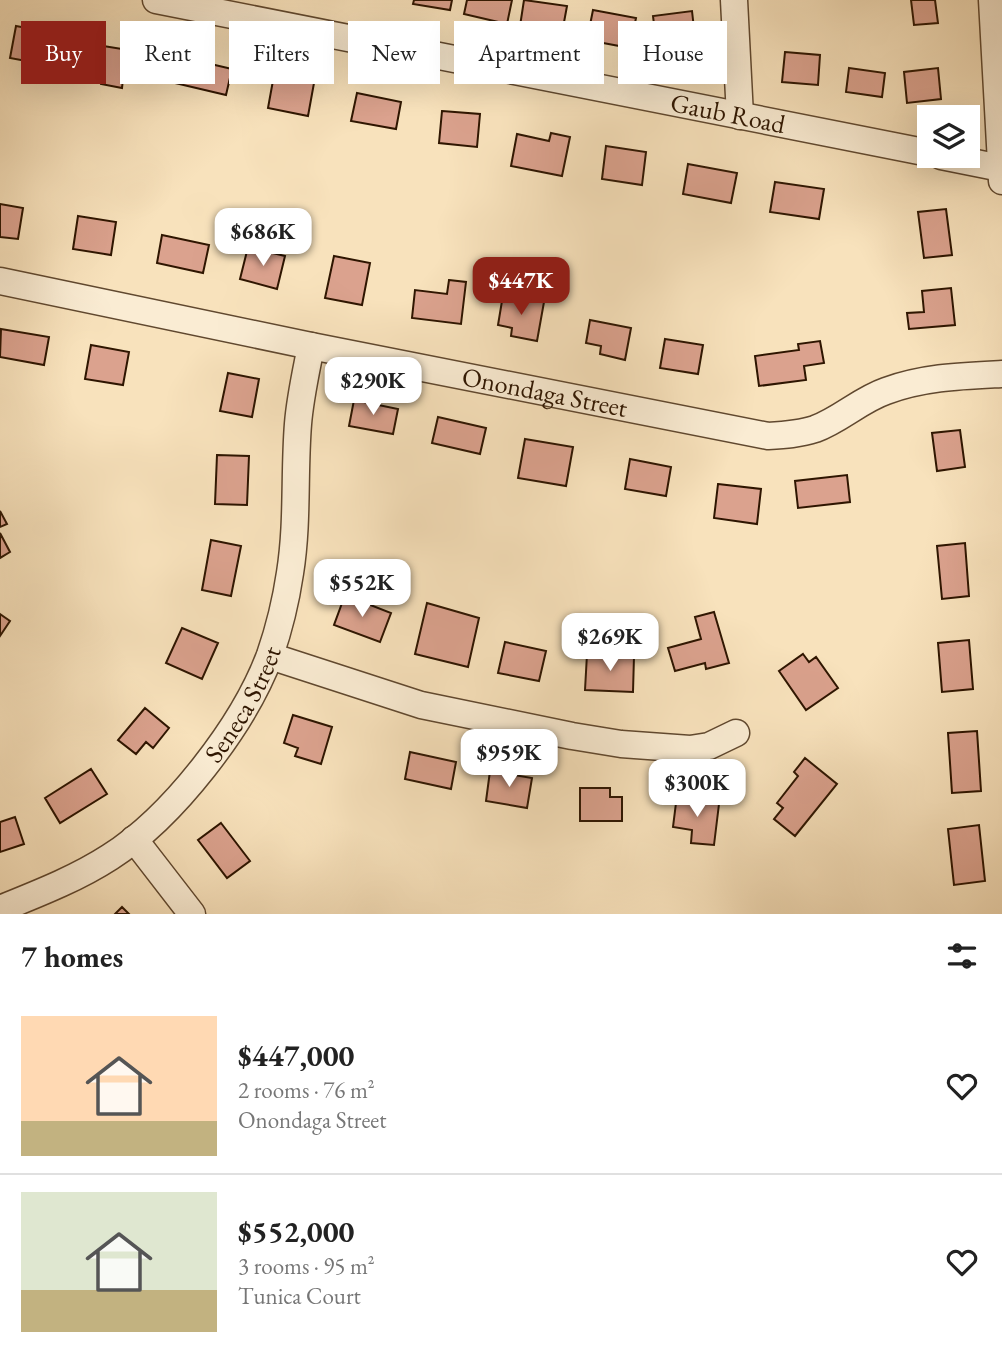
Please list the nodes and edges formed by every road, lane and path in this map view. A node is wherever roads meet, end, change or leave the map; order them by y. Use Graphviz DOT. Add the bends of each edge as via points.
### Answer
graph roads {
  1 [pos="156,0"];
  2 [pos="734,0"];
  3 [pos="992,0"];
  4 [pos="740,116"];
  5 [pos="917,151"];
  6 [pos="980,164"];
  7 [pos="1001,168"];
  8 [pos="1002,181"];
  9 [pos="0,281"];
  10 [pos="311,346"];
  11 [pos="1002,374"];
  12 [pos="270,656"];
  13 [pos="736,733"];
  14 [pos="134,839"];
  15 [pos="0,909"];
  16 [pos="192,914"];
  1 -- 4 [label="street, Gaub Road"];
  2 -- 4 [label="street"];
  3 -- 7 [label="street"];
  4 -- 5 [label="street, Gaub Road"];
  6 -- 7 [label="street"];
  7 -- 8 [label="street"];
  9 -- 10 [label="street, Onondaga Street"];
  10 -- 11 [label="street, Onondaga Street" via="768,436 816,429 864,400 902,386 930,379"];
  10 -- 12 [label="street, Seneca Street" via="298,424 290,574"];
  12 -- 13 [label="street" via="421,705 572,736 690,749"];
  12 -- 14 [label="street, Seneca Street" via="200,772"];
  14 -- 15 [label="street, Seneca Street" via="86,870"];
  14 -- 16 [label="street"];
}
